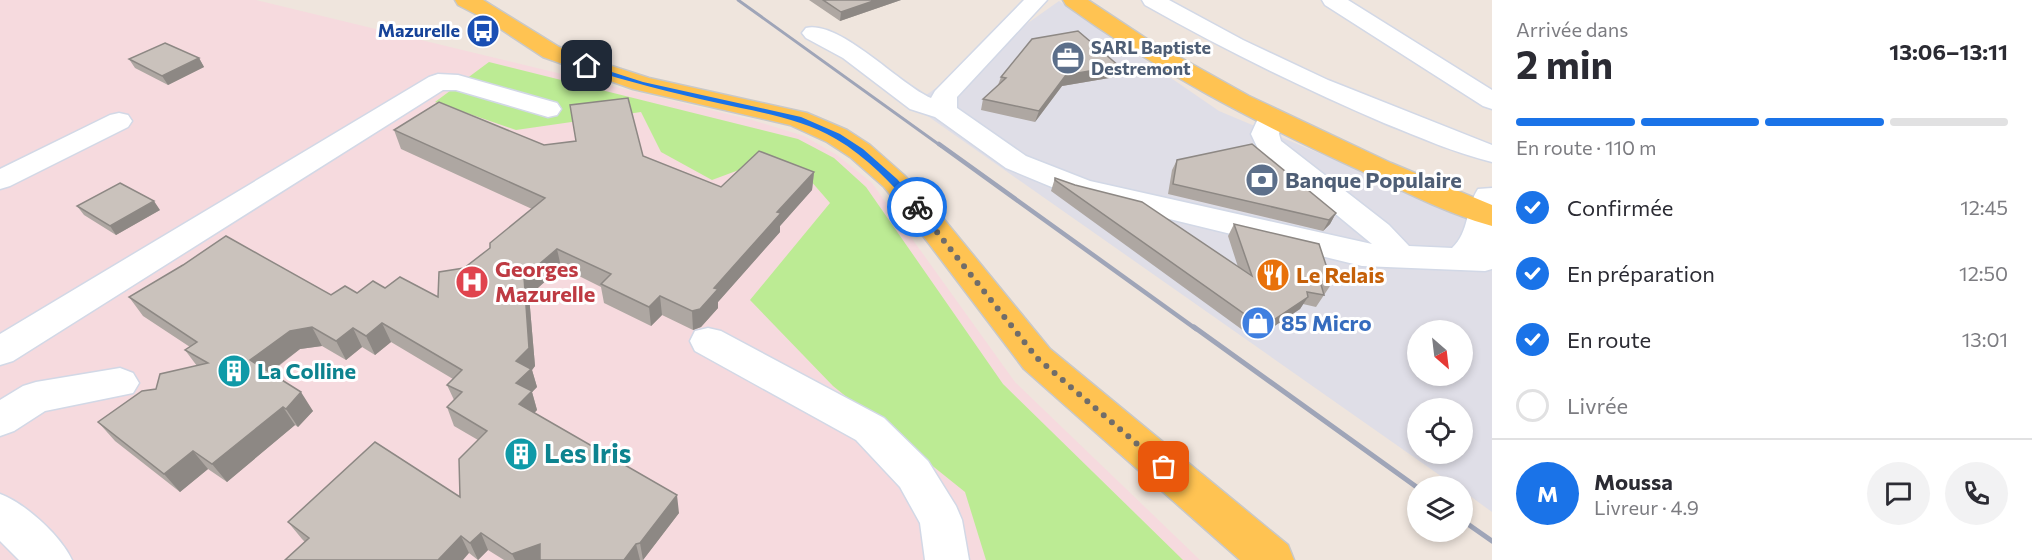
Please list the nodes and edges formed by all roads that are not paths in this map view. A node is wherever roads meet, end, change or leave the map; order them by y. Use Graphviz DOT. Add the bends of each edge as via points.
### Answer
graph roads {
  1 [pos="466,0"];
  2 [pos="1074,0"];
  3 [pos="1096,0"];
  4 [pos="1152,0"];
  5 [pos="1334,0"];
  6 [pos="1031,4"];
  7 [pos="489,8"];
  8 [pos="814,33"];
  9 [pos="1492,101"];
  10 [pos="548,109"];
  11 [pos="944,111"];
  12 [pos="1270,118"];
  13 [pos="119,121"];
  14 [pos="1492,154"];
  15 [pos="0,180"];
  16 [pos="1488,206"];
  17 [pos="1492,256"];
  18 [pos="1388,257"];
  19 [pos="1459,260"];
  20 [pos="708,341"];
  21 [pos="0,351"];
  22 [pos="120,383"];
  23 [pos="0,420"];
  24 [pos="0,513"];
  25 [pos="50,560"];
  26 [pos="947,560"];
  27 [pos="1272,560"];
  1 -- 7 [label="main road"];
  2 -- 12 [label="main road" via="1185,74"];
  3 -- 16 [label="main road" via="1179,56 1280,110"];
  4 -- 14 [label="street" via="1223,39 1339,93"];
  5 -- 9 [label="street"];
  6 -- 11 [label="street" via="944,96"];
  7 -- 27 [label="main road" via="551,52 587,66 642,84 798,119 860,151 922,213 1037,358"];
  8 -- 11 [label="street" via="851,53 919,103"];
  10 -- 21 [label="street" via="458,83 438,82"];
  11 -- 18 [label="street" via="1016,162 1081,188 1341,250"];
  12 -- 16 [label="main road"];
  12 -- 18 [label="street" via="1264,134 1269,145 1378,232"];
  13 -- 15 [label="street"];
  16 -- 19 [label="street" via="1476,243"];
  17 -- 19 [label="street" via="1485,260"];
  18 -- 19 [label="street"];
  20 -- 26 [label="street" via="870,429 914,474 941,520"];
  22 -- 23 [label="street" via="36,397"];
  24 -- 25 [label="street"];
}
